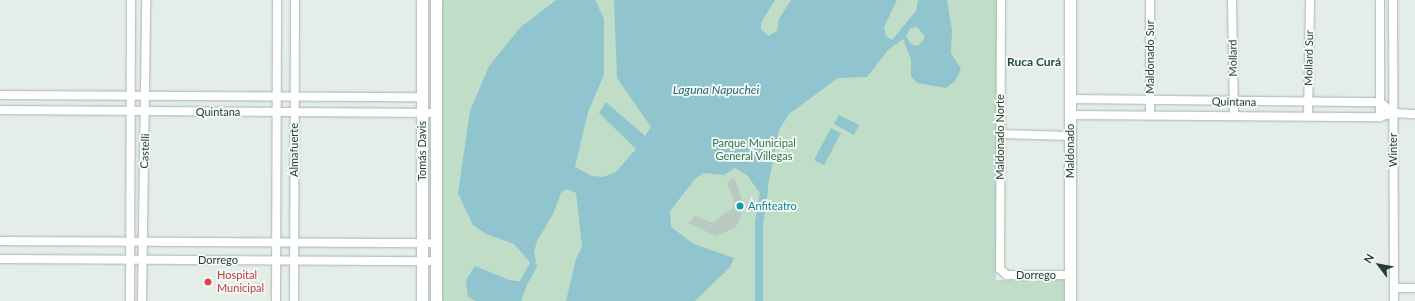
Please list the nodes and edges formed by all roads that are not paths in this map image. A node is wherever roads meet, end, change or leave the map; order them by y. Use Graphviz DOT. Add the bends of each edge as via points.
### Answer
graph roads {
  1 [pos="131,0"];
  2 [pos="146,0"];
  3 [pos="277,0"];
  4 [pos="295,0"];
  5 [pos="422,0"];
  6 [pos="436,0"];
  7 [pos="1001,0"];
  8 [pos="1070,0"];
  9 [pos="1150,0"];
  10 [pos="1232,0"];
  11 [pos="1310,0"];
  12 [pos="1380,0"];
  13 [pos="1393,0"];
  14 [pos="0,95"];
  15 [pos="131,96"];
  16 [pos="146,96"];
  17 [pos="277,97"];
  18 [pos="295,97"];
  19 [pos="422,97"];
  20 [pos="1070,99"];
  21 [pos="1150,100"];
  22 [pos="1234,102"];
  23 [pos="1380,102"];
  24 [pos="1308,103"];
  25 [pos="0,110"];
  26 [pos="131,111"];
  27 [pos="146,111"];
  28 [pos="277,112"];
  29 [pos="294,112"];
  30 [pos="422,113"];
  31 [pos="436,113"];
  32 [pos="1393,113"];
  33 [pos="1150,114"];
  34 [pos="1415,114"];
  35 [pos="1070,115"];
  36 [pos="1234,115"];
  37 [pos="1308,116"];
  38 [pos="1380,117"];
  39 [pos="1000,134"];
  40 [pos="1070,136"];
  41 [pos="0,241"];
  42 [pos="130,242"];
  43 [pos="142,242"];
  44 [pos="276,242"];
  45 [pos="294,242"];
  46 [pos="422,243"];
  47 [pos="436,243"];
  48 [pos="0,259"];
  49 [pos="142,259"];
  50 [pos="130,260"];
  51 [pos="276,260"];
  52 [pos="294,260"];
  53 [pos="422,261"];
  54 [pos="436,261"];
  55 [pos="1002,273"];
  56 [pos="1070,275"];
  57 [pos="1394,288"];
  58 [pos="1415,288"];
  59 [pos="130,301"];
  60 [pos="142,301"];
  61 [pos="276,301"];
  62 [pos="294,301"];
  63 [pos="422,301"];
  64 [pos="436,301"];
  65 [pos="1070,301"];
  66 [pos="1394,301"];
  1 -- 15 [label="street, Castelli"];
  2 -- 16 [label="street, Castelli"];
  3 -- 17 [label="street, Almafuerte"];
  4 -- 18 [label="street, Almafuerte"];
  5 -- 19 [label="street, Tomás Davis"];
  6 -- 31 [label="street, Tomás Davis"];
  7 -- 39 [label="street, Maldonado Norte"];
  8 -- 20 [label="street, Maldonado"];
  9 -- 21 [label="street, Maldonado Sur"];
  10 -- 22 [label="street, Mollard"];
  11 -- 24 [label="street, Mollard Sur"];
  12 -- 23 [label="street"];
  13 -- 32 [label="street, Winter"];
  14 -- 15 [label="street, Quintana"];
  15 -- 16 [label="street, Quintana"];
  15 -- 26 [label="street, Castelli"];
  16 -- 17 [label="street, Quintana"];
  16 -- 27 [label="street, Castelli"];
  17 -- 18 [label="street, Quintana"];
  17 -- 28 [label="street, Almafuerte"];
  18 -- 19 [label="street, Quintana"];
  18 -- 29 [label="street, Almafuerte"];
  19 -- 30 [label="street, Tomás Davis"];
  20 -- 21 [label="street, Quintana"];
  20 -- 35 [label="street, Maldonado"];
  21 -- 22 [label="street, Quintana"];
  21 -- 33 [label="street, Maldonado Sur"];
  22 -- 24 [label="street, Quintana"];
  22 -- 36 [label="street, Mollard"];
  23 -- 24 [label="street, Quintana"];
  23 -- 32 [label="street"];
  23 -- 38 [label="street"];
  24 -- 37 [label="street, Mollard Sur"];
  25 -- 26 [label="street, Quintana"];
  26 -- 27 [label="street, Quintana"];
  26 -- 42 [label="street, Castelli"];
  27 -- 28 [label="street, Quintana"];
  27 -- 43 [label="street, Castelli"];
  28 -- 29 [label="street, Quintana"];
  28 -- 44 [label="street, Almafuerte"];
  29 -- 30 [label="street, Quintana"];
  29 -- 45 [label="street, Almafuerte"];
  30 -- 31 [label="street, Quintana"];
  30 -- 46 [label="street, Tomás Davis"];
  31 -- 47 [label="street, Tomás Davis"];
  32 -- 34 [label="street, Quintana"];
  32 -- 38 [label="street, Quintana"];
  32 -- 57 [label="street, Winter"];
  33 -- 35 [label="street, Quintana"];
  33 -- 36 [label="street, Quintana"];
  35 -- 40 [label="street, Maldonado"];
  36 -- 37 [label="street, Quintana"];
  37 -- 38 [label="street, Quintana"];
  39 -- 40 [label="street"];
  39 -- 55 [label="street, Maldonado Norte"];
  40 -- 56 [label="street, Maldonado"];
  41 -- 42 [label="street, Dorrego"];
  42 -- 43 [label="street, Dorrego"];
  42 -- 50 [label="street, Castelli"];
  43 -- 44 [label="street, Dorrego"];
  43 -- 49 [label="street, Castelli"];
  44 -- 45 [label="street, Dorrego"];
  44 -- 51 [label="street, Almafuerte"];
  45 -- 46 [label="street, Dorrego"];
  45 -- 52 [label="street, Almafuerte"];
  46 -- 47 [label="street, Dorrego"];
  46 -- 53 [label="street, Tomás Davis"];
  47 -- 54 [label="street, Tomás Davis"];
  48 -- 50 [label="street, Dorrego"];
  49 -- 50 [label="street, Dorrego"];
  49 -- 51 [label="street, Dorrego"];
  49 -- 60 [label="street, Castelli"];
  50 -- 59 [label="street, Castelli"];
  51 -- 52 [label="street, Dorrego"];
  51 -- 61 [label="street, Almafuerte"];
  52 -- 53 [label="street, Dorrego"];
  52 -- 62 [label="street, Almafuerte"];
  53 -- 54 [label="street, Dorrego"];
  53 -- 63 [label="street, Tomás Davis"];
  54 -- 64 [label="street, Tomás Davis"];
  55 -- 56 [label="street, Dorrego"];
  56 -- 65 [label="street, Maldonado"];
  57 -- 58 [label="street"];
  57 -- 66 [label="street, Winter"];
}
